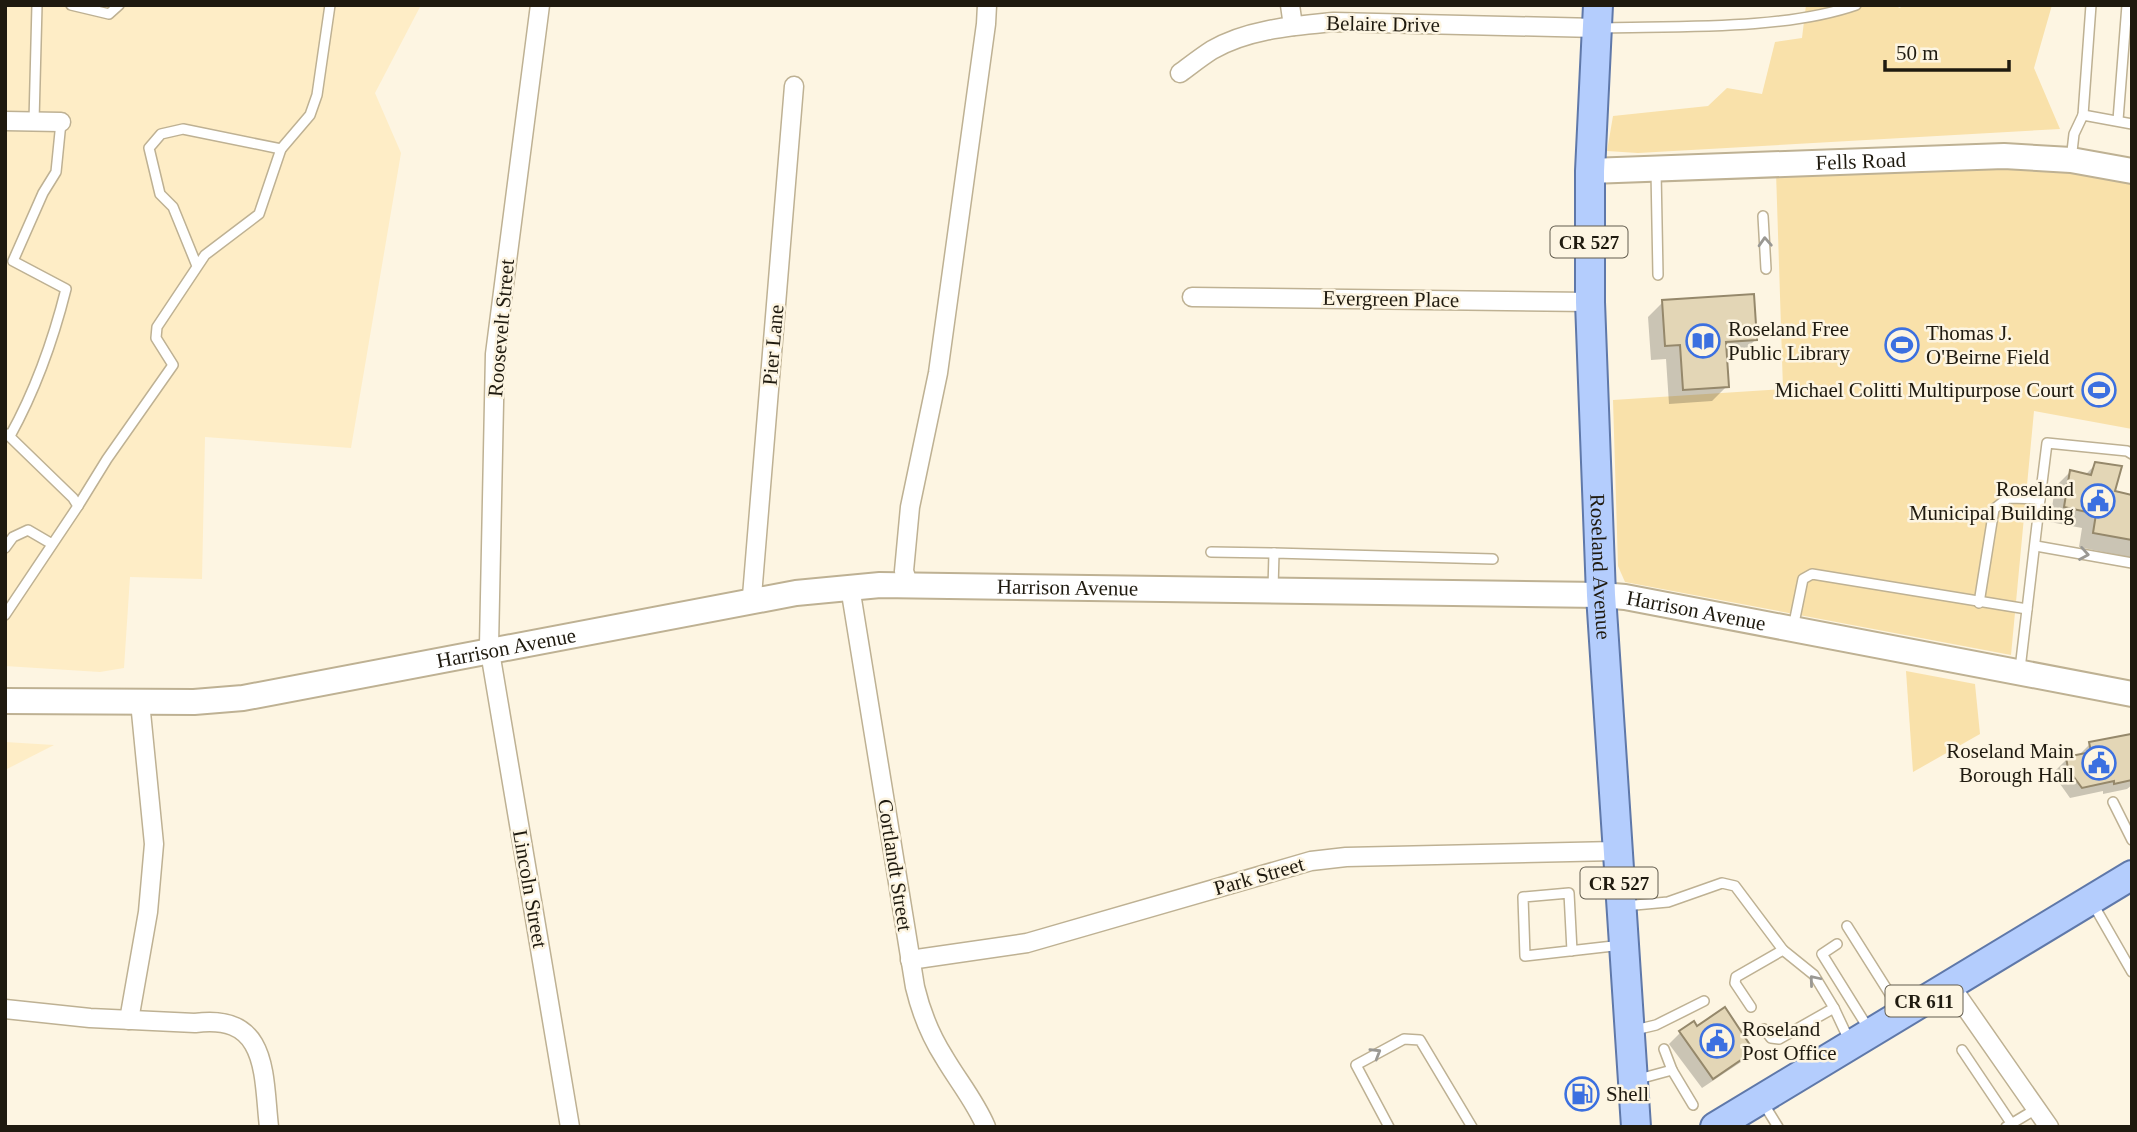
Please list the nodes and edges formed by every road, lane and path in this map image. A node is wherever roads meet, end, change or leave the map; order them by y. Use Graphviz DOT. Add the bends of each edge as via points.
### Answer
graph roads {
  1 [pos="37,5"];
  2 [pos="71,5"];
  3 [pos="119,5"];
  4 [pos="330,5"];
  5 [pos="540,5"];
  6 [pos="987,5"];
  7 [pos="1290,5"];
  8 [pos="1856,5"];
  9 [pos="2091,5"];
  10 [pos="2127,5"];
  11 [pos="1597,17"];
  12 [pos="1293,26"];
  13 [pos="1180,72"];
  14 [pos="794,86"];
  15 [pos="2083,115"];
  16 [pos="2118,120"];
  17 [pos="5,121"];
  18 [pos="34,121"];
  19 [pos="61,122"];
  20 [pos="2132,124"];
  21 [pos="281,149"];
  22 [pos="2071,160"];
  23 [pos="1656,169"];
  24 [pos="1590,171"];
  25 [pos="2132,171"];
  26 [pos="1763,216"];
  27 [pos="13,261"];
  28 [pos="197,266"];
  29 [pos="5,268"];
  30 [pos="1766,269"];
  31 [pos="1658,275"];
  32 [pos="1192,297"];
  33 [pos="1590,302"];
  34 [pos="8,434"];
  35 [pos="2132,454"];
  36 [pos="2040,499"];
  37 [pos="78,506"];
  38 [pos="52,544"];
  39 [pos="2036,546"];
  40 [pos="5,548"];
  41 [pos="1210,552"];
  42 [pos="1274,553"];
  43 [pos="1493,559"];
  44 [pos="2132,563"];
  45 [pos="909,586"];
  46 [pos="850,587"];
  47 [pos="1273,591"];
  48 [pos="1601,595"];
  49 [pos="749,603"];
  50 [pos="1979,603"];
  51 [pos="2027,609"];
  52 [pos="5,615"];
  53 [pos="1793,629"];
  54 [pos="490,652"];
  55 [pos="2020,673"];
  56 [pos="2132,694"];
  57 [pos="5,701"];
  58 [pos="141,702"];
  59 [pos="2113,802"];
  60 [pos="2132,840"];
  61 [pos="1616,851"];
  62 [pos="2132,875"];
  63 [pos="2091,900"];
  64 [pos="1621,907"];
  65 [pos="1847,926"];
  66 [pos="1837,944"];
  67 [pos="1623,945"];
  68 [pos="1783,950"];
  69 [pos="1572,951"];
  70 [pos="910,960"];
  71 [pos="2132,972"];
  72 [pos="1950,985"];
  73 [pos="1704,1001"];
  74 [pos="1751,1007"];
  75 [pos="1834,1008"];
  76 [pos="5,1009"];
  77 [pos="1902,1013"];
  78 [pos="129,1020"];
  79 [pos="1764,1029"];
  80 [pos="1630,1031"];
  81 [pos="1861,1039"];
  82 [pos="1664,1049"];
  83 [pos="1962,1050"];
  84 [pos="1672,1070"];
  85 [pos="1633,1080"];
  86 [pos="1761,1099"];
  87 [pos="1693,1105"];
  88 [pos="2036,1109"];
  89 [pos="2008,1125"];
  90 [pos="269,1127"];
  91 [pos="570,1127"];
  92 [pos="986,1127"];
  93 [pos="1389,1127"];
  94 [pos="1472,1127"];
  95 [pos="1636,1127"];
  96 [pos="1715,1127"];
  97 [pos="1778,1127"];
  98 [pos="2049,1127"];
  1 -- 18 [label="lane"];
  2 -- 3 [label="lane" via="109,14"];
  4 -- 21 [label="lane" via="314,105"];
  5 -- 54 [label="street, Roosevelt Street" via="495,354"];
  6 -- 45 [label="street" via="938,373 910,507 904,571"];
  7 -- 12 [label="street"];
  8 -- 11 [label="lane" via="1735,24"];
  9 -- 15 [label="lane"];
  10 -- 16 [label="lane"];
  11 -- 12 [label="street, Belaire Drive"];
  11 -- 24 [label="main road, Roseland Avenue / CR 527"];
  12 -- 13 [label="street, Belaire Drive" via="1233,41"];
  14 -- 49 [label="street, Pier Lane"];
  15 -- 16 [label="lane"];
  15 -- 22 [label="lane" via="2074,134"];
  16 -- 20 [label="lane"];
  17 -- 18 [label="street"];
  18 -- 19 [label="street"];
  19 -- 27 [label="lane" via="56,172"];
  21 -- 28 [label="lane" via="259,214"];
  21 -- 28 [label="lane" via="183,129 162,134 149,148 160,194 173,207"];
  22 -- 23 [label="street, Fells Road" via="1933,157"];
  22 -- 25 [label="street, Fells Road"];
  23 -- 24 [label="street, Fells Road"];
  23 -- 31 [label="lane"];
  24 -- 33 [label="main road, Roseland Avenue / CR 527"];
  30 -- 26 [label="lane, one-way"];
  27 -- 29 [label="lane"];
  27 -- 34 [label="lane" via="66,289 32,397"];
  28 -- 37 [label="lane" via="157,327 156,338 173,365"];
  32 -- 33 [label="street, Evergreen Place"];
  33 -- 48 [label="main road, Roseland Avenue / CR 527"];
  34 -- 37 [label="lane"];
  35 -- 36 [label="lane" via="2047,443"];
  36 -- 39 [label="lane"];
  36 -- 50 [label="lane" via="2008,498 1994,509"];
  37 -- 38 [label="lane"];
  38 -- 40 [label="lane" via="28,530 13,537"];
  38 -- 52 [label="lane"];
  39 -- 44 [label="lane, one-way"];
  39 -- 51 [label="lane"];
  41 -- 42 [label="lane"];
  42 -- 43 [label="lane"];
  42 -- 47 [label="lane"];
  45 -- 46 [label="street, Harrison Avenue"];
  45 -- 47 [label="street, Harrison Avenue"];
  46 -- 49 [label="street, Harrison Avenue"];
  46 -- 70 [label="street, Cortlandt Street"];
  47 -- 48 [label="street, Harrison Avenue"];
  48 -- 53 [label="street, Harrison Avenue"];
  48 -- 61 [label="main road, Roseland Avenue / CR 527"];
  49 -- 54 [label="street, Harrison Avenue"];
  50 -- 51 [label="lane"];
  50 -- 53 [label="lane" via="1812,574 1803,579"];
  51 -- 55 [label="lane"];
  53 -- 55 [label="street, Harrison Avenue"];
  54 -- 58 [label="street, Harrison Avenue" via="243,698"];
  54 -- 91 [label="street, Lincoln Street"];
  55 -- 56 [label="street, Harrison Avenue"];
  57 -- 58 [label="street, Harrison Avenue"];
  58 -- 78 [label="street" via="154,844 148,912"];
  59 -- 60 [label="lane"];
  61 -- 64 [label="main road, Roseland Avenue / CR 527"];
  61 -- 70 [label="street, Park Street" via="1311,861 1027,943"];
  62 -- 63 [label="main road, CR 611"];
  63 -- 71 [label="lane"];
  63 -- 72 [label="main road, CR 611"];
  64 -- 67 [label="main road, Roseland Avenue / CR 527"];
  64 -- 68 [label="lane" via="1668,902 1722,883 1735,886"];
  65 -- 77 [label="lane"];
  66 -- 81 [label="lane" via="1822,954"];
  67 -- 69 [label="lane"];
  67 -- 80 [label="main road, Roseland Avenue / CR 527"];
  68 -- 74 [label="lane" via="1736,977 1735,983"];
  75 -- 68 [label="lane, one-way" via="1814,975"];
  69 -- 69 [label="lane" via="1525,956 1524,897 1569,893"];
  70 -- 92 [label="street, Cortlandt Street" via="931,1035"];
  72 -- 77 [label="main road, CR 611"];
  72 -- 88 [label="street"];
  73 -- 80 [label="lane" via="1656,1025"];
  75 -- 79 [label="lane" via="1779,1039 1771,1038"];
  75 -- 81 [label="lane"];
  76 -- 78 [label="street"];
  77 -- 81 [label="main road, CR 611"];
  78 -- 90 [label="street" via="208,1021 239,1029 262,1060"];
  80 -- 85 [label="main road, Roseland Avenue / CR 527"];
  81 -- 86 [label="main road, CR 611"];
  82 -- 84 [label="lane"];
  83 -- 89 [label="lane"];
  84 -- 85 [label="lane"];
  84 -- 87 [label="lane"];
  85 -- 95 [label="main road, Roseland Avenue / CR 527"];
  86 -- 96 [label="main road, CR 611"];
  86 -- 97 [label="lane"];
  88 -- 89 [label="lane"];
  88 -- 98 [label="street"];
  93 -- 94 [label="lane, one-way" via="1356,1065 1404,1039 1420,1040"];
}
